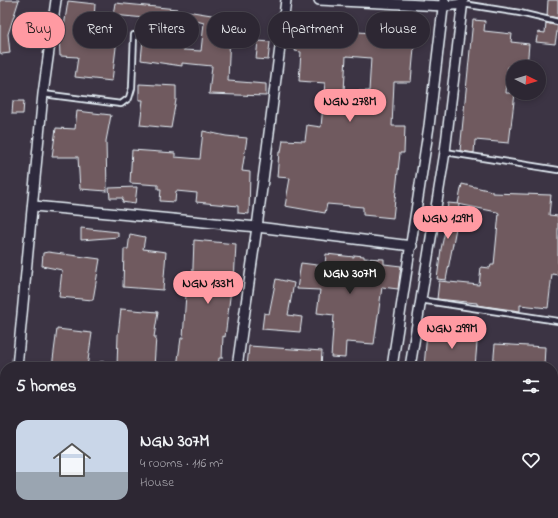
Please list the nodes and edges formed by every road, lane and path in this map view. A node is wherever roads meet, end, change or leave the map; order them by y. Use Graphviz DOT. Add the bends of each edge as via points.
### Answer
graph roads {
  1 [pos="56,0"];
  2 [pos="286,0"];
  3 [pos="318,0"];
  4 [pos="463,2"];
  5 [pos="444,3"];
  6 [pos="558,22"];
  7 [pos="134,35"];
  8 [pos="43,94"];
  9 [pos="444,152"];
  10 [pos="558,170"];
  11 [pos="34,206"];
  12 [pos="257,227"];
  13 [pos="412,246"];
  14 [pos="420,300"];
  15 [pos="558,322"];
  16 [pos="18,362"];
  17 [pos="238,362"];
  18 [pos="393,362"];
  19 [pos="411,362"];
  1 -- 8 [label="street"];
  2 -- 12 [label="street"];
  3 -- 5 [label="street"];
  4 -- 5 [label="street"];
  4 -- 6 [label="lane"];
  4 -- 9 [label="street"];
  5 -- 13 [label="street" via="430,126"];
  7 -- 8 [label="lane" via="132,88 129,98 121,104"];
  8 -- 11 [label="street"];
  9 -- 10 [label="lane"];
  9 -- 14 [label="street"];
  11 -- 12 [label="street"];
  11 -- 16 [label="street"];
  12 -- 13 [label="street"];
  12 -- 17 [label="street"];
  13 -- 18 [label="street"];
  14 -- 15 [label="lane"];
  14 -- 19 [label="street"];
}
